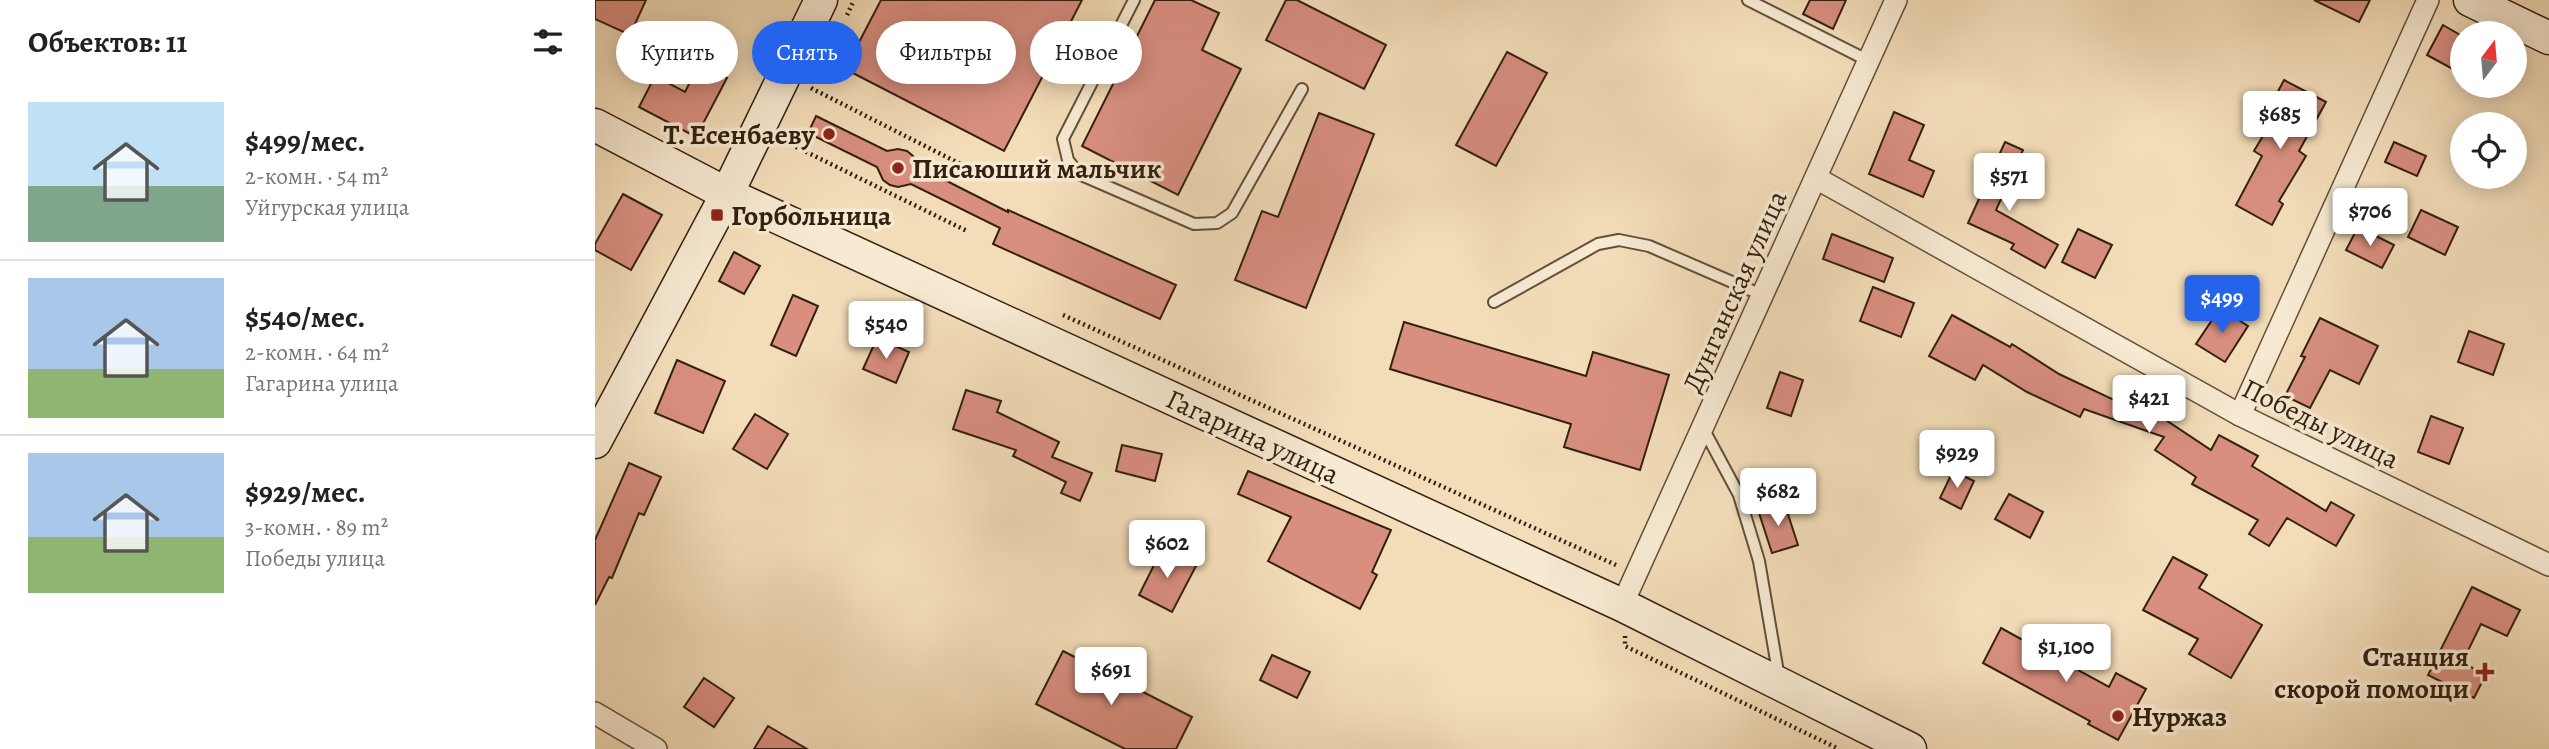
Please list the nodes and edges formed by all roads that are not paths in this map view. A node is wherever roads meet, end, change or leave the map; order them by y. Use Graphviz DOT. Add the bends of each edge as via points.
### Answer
graph roads {
  1 [pos="821,0"];
  2 [pos="1134,0"];
  3 [pos="1748,0"];
  4 [pos="1896,0"];
  5 [pos="2428,0"];
  6 [pos="2470,0"];
  7 [pos="2549,38"];
  8 [pos="1869,61"];
  9 [pos="1302,89"];
  10 [pos="595,125"];
  11 [pos="1815,178"];
  12 [pos="727,194"];
  13 [pos="1762,295"];
  14 [pos="1494,302"];
  15 [pos="2240,415"];
  16 [pos="1703,427"];
  17 [pos="595,442"];
  18 [pos="2549,565"];
  19 [pos="1622,605"];
  20 [pos="1780,684"];
  21 [pos="595,713"];
  22 [pos="656,749"];
  23 [pos="1910,749"];
  1 -- 12 [label="main road"];
  2 -- 9 [label="lane" via="1063,139 1068,160 1079,174 1194,224 1217,223 1232,213"];
  3 -- 8 [label="lane"];
  4 -- 8 [label="street, Дунганская улица"];
  5 -- 15 [label="street"];
  6 -- 7 [label="main road"];
  8 -- 11 [label="street, Дунганская улица"];
  10 -- 12 [label="main road, Гагарина улица"];
  11 -- 13 [label="street, Дунганская улица"];
  11 -- 15 [label="street, Победы улица"];
  12 -- 17 [label="main road"];
  12 -- 19 [label="main road, Гагарина улица"];
  13 -- 14 [label="lane" via="1649,246 1619,240 1598,244"];
  13 -- 16 [label="street, Дунганская улица"];
  15 -- 18 [label="street, Победы улица"];
  16 -- 19 [label="street, Дунганская улица"];
  16 -- 20 [label="lane" via="1739,495 1759,561"];
  19 -- 20 [label="main road, Гагарина улица"];
  20 -- 23 [label="main road, Гагарина улица"];
  21 -- 22 [label="street"];
}
